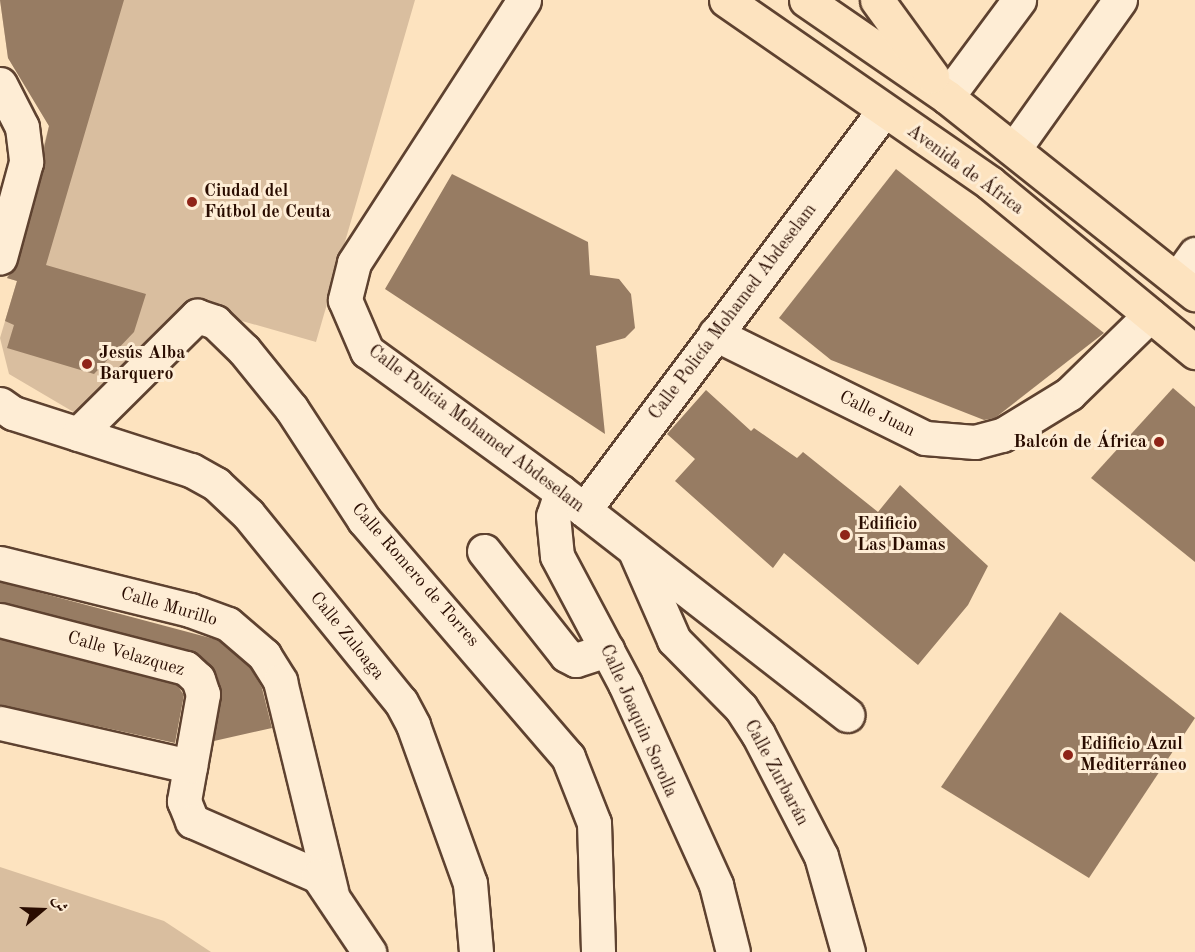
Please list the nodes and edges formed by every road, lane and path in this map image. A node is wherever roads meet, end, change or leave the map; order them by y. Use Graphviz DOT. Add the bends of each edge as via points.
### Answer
graph roads {
  1 [pos="524,0"];
  2 [pos="726,0"];
  3 [pos="806,0"];
  4 [pos="877,0"];
  5 [pos="1019,0"];
  6 [pos="1120,0"];
  7 [pos="0,84"];
  8 [pos="947,97"];
  9 [pos="882,113"];
  10 [pos="1014,149"];
  11 [pos="0,258"];
  12 [pos="1189,276"];
  13 [pos="1150,315"];
  14 [pos="715,334"];
  15 [pos="1195,352"];
  16 [pos="0,404"];
  17 [pos="78,434"];
  18 [pos="572,501"];
  19 [pos="484,551"];
  20 [pos="635,551"];
  21 [pos="0,563"];
  22 [pos="0,620"];
  23 [pos="607,650"];
  24 [pos="847,715"];
  25 [pos="0,723"];
  26 [pos="190,766"];
  27 [pos="331,891"];
  28 [pos="369,952"];
  29 [pos="476,952"];
  30 [pos="598,952"];
  31 [pos="733,952"];
  32 [pos="848,952"];
  1 -- 18 [label="street, Calle Policia Mohamed Abdeselam" via="354,263 345,300 367,351"];
  2 -- 9 [label="main road, Avenida de África"];
  3 -- 8 [label="main road"];
  4 -- 8 [label="main road"];
  5 -- 8 [label="street"];
  6 -- 10 [label="street"];
  7 -- 11 [label="street" via="22,127 26,162"];
  8 -- 10 [label="main road"];
  9 -- 13 [label="main road, Avenida de África" via="990,183"];
  9 -- 14 [label="street, Calle Policía Mohamed Abdeselam"];
  10 -- 12 [label="main road"];
  13 -- 14 [label="street, Calle Juan" via="1069,394 1002,435 975,442 925,438"];
  13 -- 15 [label="main road, Avenida de África"];
  14 -- 18 [label="street, Calle Policía Mohamed Abdeselam"];
  16 -- 17 [label="street, Calle Zuloaga" via="13,413"];
  17 -- 29 [label="street, Calle Zuloaga" via="191,470 216,484 248,514 401,702 470,884"];
  17 -- 30 [label="street, Calle Romero de Torres" via="198,316 215,322 244,350 291,408 364,520 568,757 594,823"];
  18 -- 20 [label="street, Calle Policia Mohamed Abdeselam"];
  18 -- 23 [label="street, Calle Joaquin Sorolla" via="553,516 557,556"];
  19 -- 23 [label="street" via="566,655 576,660"];
  20 -- 24 [label="street, Calle Policia Mohamed Abdeselam"];
  20 -- 32 [label="street, Calle Zurbarán" via="674,640 741,708 758,735 821,856"];
  21 -- 27 [label="street, Calle Murillo" via="190,610 228,624 264,655 280,681"];
  22 -- 26 [label="street, Calle Velazquez" via="186,668 198,679 203,694"];
  23 -- 31 [label="street, Calle Joaquin Sorolla" via="716,885"];
  25 -- 26 [label="street"];
  26 -- 27 [label="street, Calle Velazquez" via="184,801 192,821 318,876"];
  27 -- 28 [label="street"];
}
